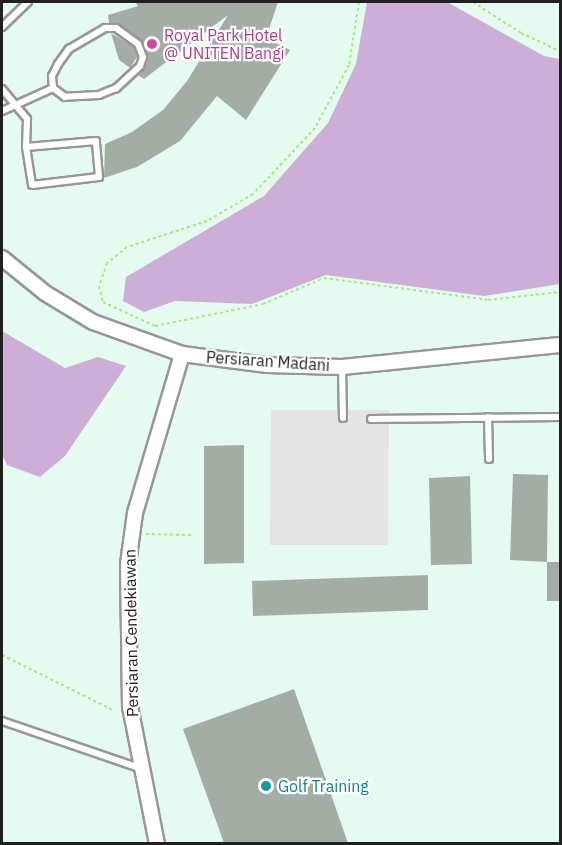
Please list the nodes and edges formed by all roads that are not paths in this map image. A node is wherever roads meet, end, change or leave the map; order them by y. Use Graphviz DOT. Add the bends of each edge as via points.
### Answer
graph roads {
  1 [pos="28,2"];
  2 [pos="2,27"];
  3 [pos="53,88"];
  4 [pos="2,89"];
  5 [pos="16,104"];
  6 [pos="2,111"];
  7 [pos="26,147"];
  8 [pos="2,258"];
  9 [pos="561,345"];
  10 [pos="182,354"];
  11 [pos="342,367"];
  12 [pos="488,417"];
  13 [pos="561,417"];
  14 [pos="343,418"];
  15 [pos="370,419"];
  16 [pos="489,459"];
  17 [pos="2,722"];
  18 [pos="139,768"];
  19 [pos="157,843"];
  1 -- 2 [label="lane"];
  3 -- 3 [label="lane" via="52,76 58,64 69,49 90,34 116,28 138,44 143,57 140,66 116,88 84,98 65,97"];
  3 -- 5 [label="lane"];
  4 -- 5 [label="lane"];
  5 -- 6 [label="lane"];
  5 -- 7 [label="lane" via="27,119"];
  7 -- 7 [label="lane" via="32,185 99,177 96,141"];
  8 -- 10 [label="street, Persiaran Madani" via="45,293 93,322"];
  9 -- 11 [label="street, Persiaran Madani"];
  10 -- 11 [label="street, Persiaran Madani" via="267,365"];
  10 -- 18 [label="street, Persiaran Cendekiawan" via="130,538 131,719"];
  11 -- 14 [label="lane"];
  12 -- 13 [label="lane"];
  12 -- 15 [label="lane"];
  12 -- 16 [label="lane"];
  17 -- 18 [label="lane"];
  18 -- 19 [label="street, Persiaran Cendekiawan"];
}
